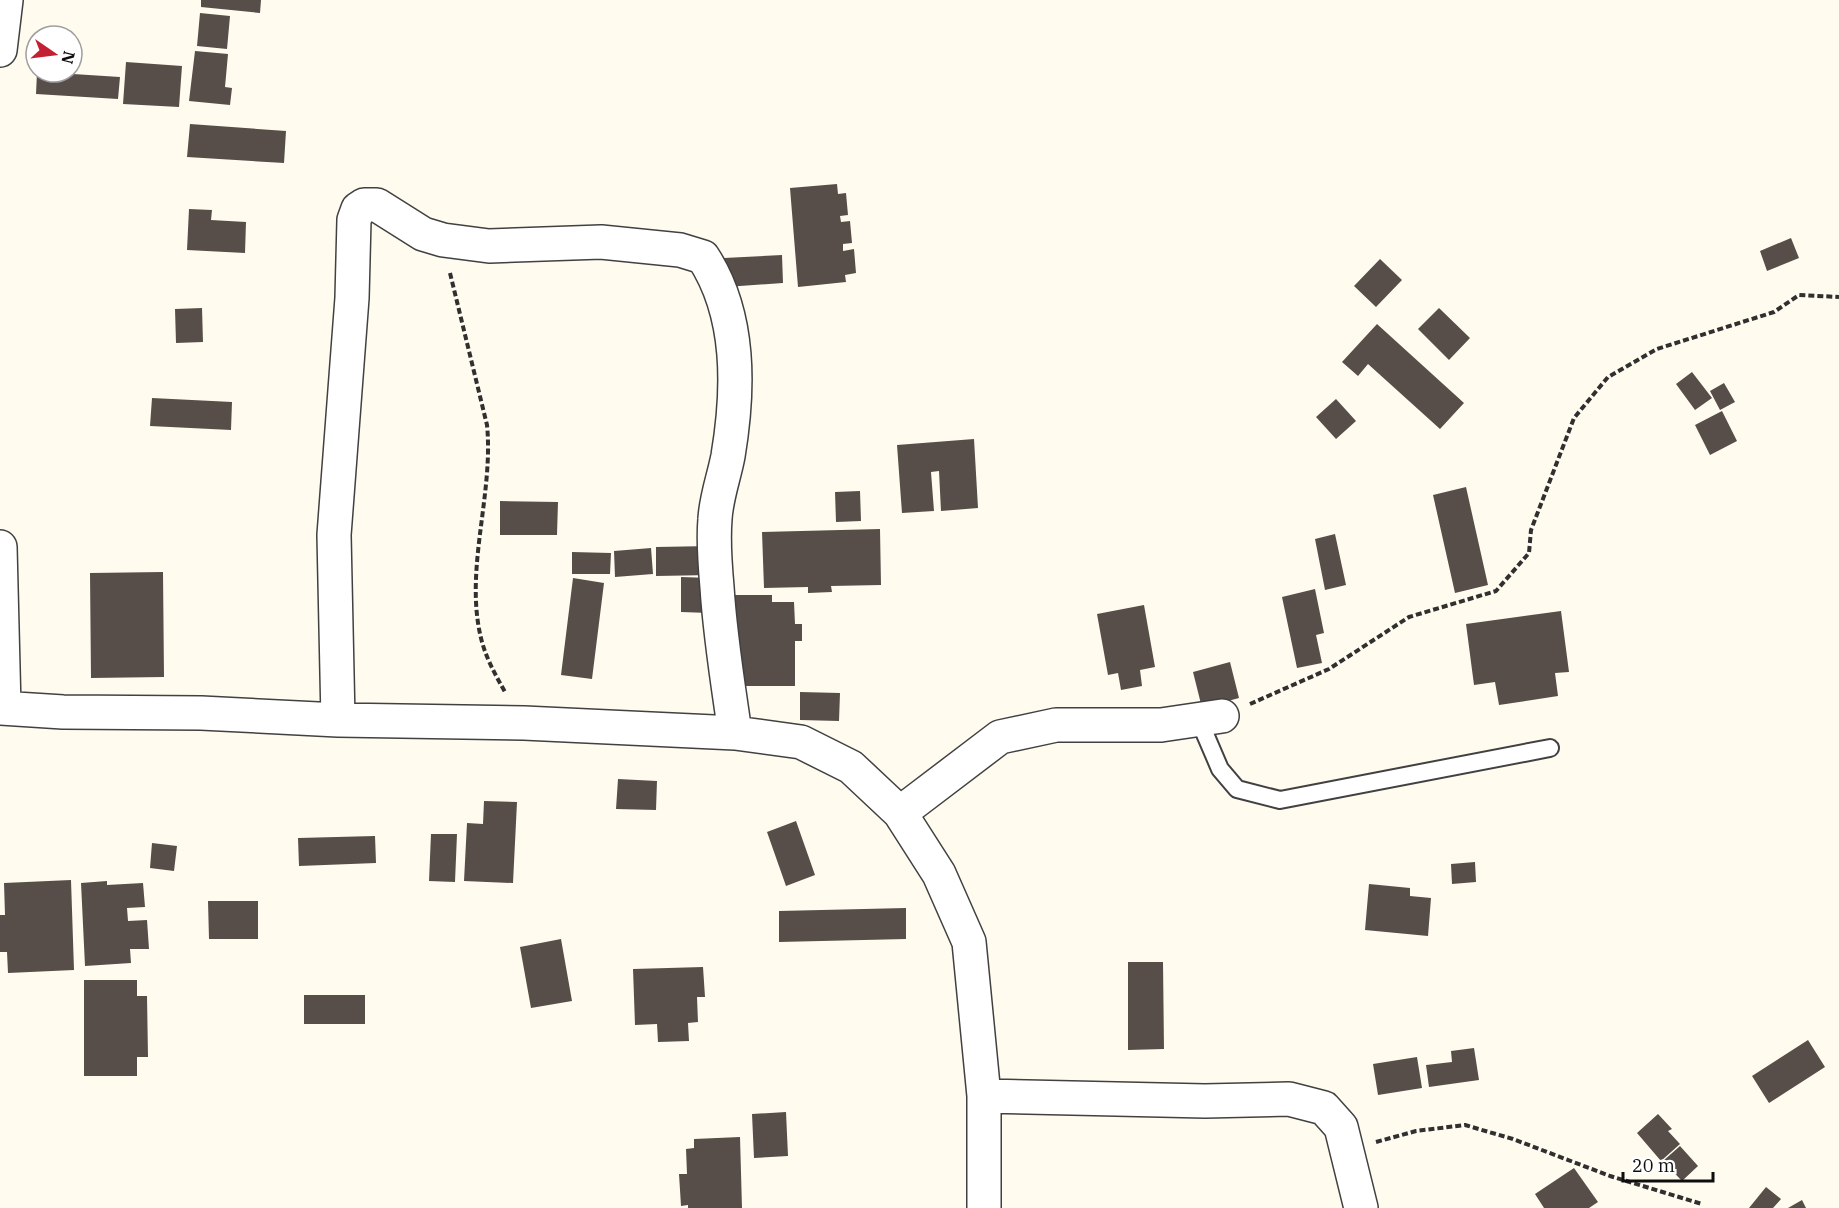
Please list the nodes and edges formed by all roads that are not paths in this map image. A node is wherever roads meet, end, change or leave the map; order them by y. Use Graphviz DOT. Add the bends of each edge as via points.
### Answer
graph roads {
  1 [pos="6,0"];
  2 [pos="0,50"];
  3 [pos="0,547"];
  4 [pos="2,708"];
  5 [pos="1210,718"];
  6 [pos="338,720"];
  7 [pos="735,733"];
  8 [pos="1550,748"];
  9 [pos="900,813"];
  10 [pos="984,1096"];
  11 [pos="984,1208"];
  12 [pos="1361,1208"];
  1 -- 2 [label="street"];
  3 -- 4 [label="street"];
  4 -- 6 [label="street"];
  5 -- 8 [label="lane" via="1220,769 1238,789 1280,800"];
  5 -- 9 [label="street" via="1161,725 1056,725 1000,737"];
  6 -- 7 [label="street" via="524,723"];
  6 -- 7 [label="street" via="334,535 354,220 364,205 377,206 423,234 443,240 489,246 602,243 680,250 703,256 723,294 732,339 735,393 728,457 715,517 714,555 720,634"];
  7 -- 9 [label="street" via="801,742 851,767"];
  9 -- 10 [label="street" via="939,874 969,942"];
  10 -- 11 [label="street"];
  10 -- 12 [label="street" via="1289,1099 1324,1108 1341,1127"];
}
